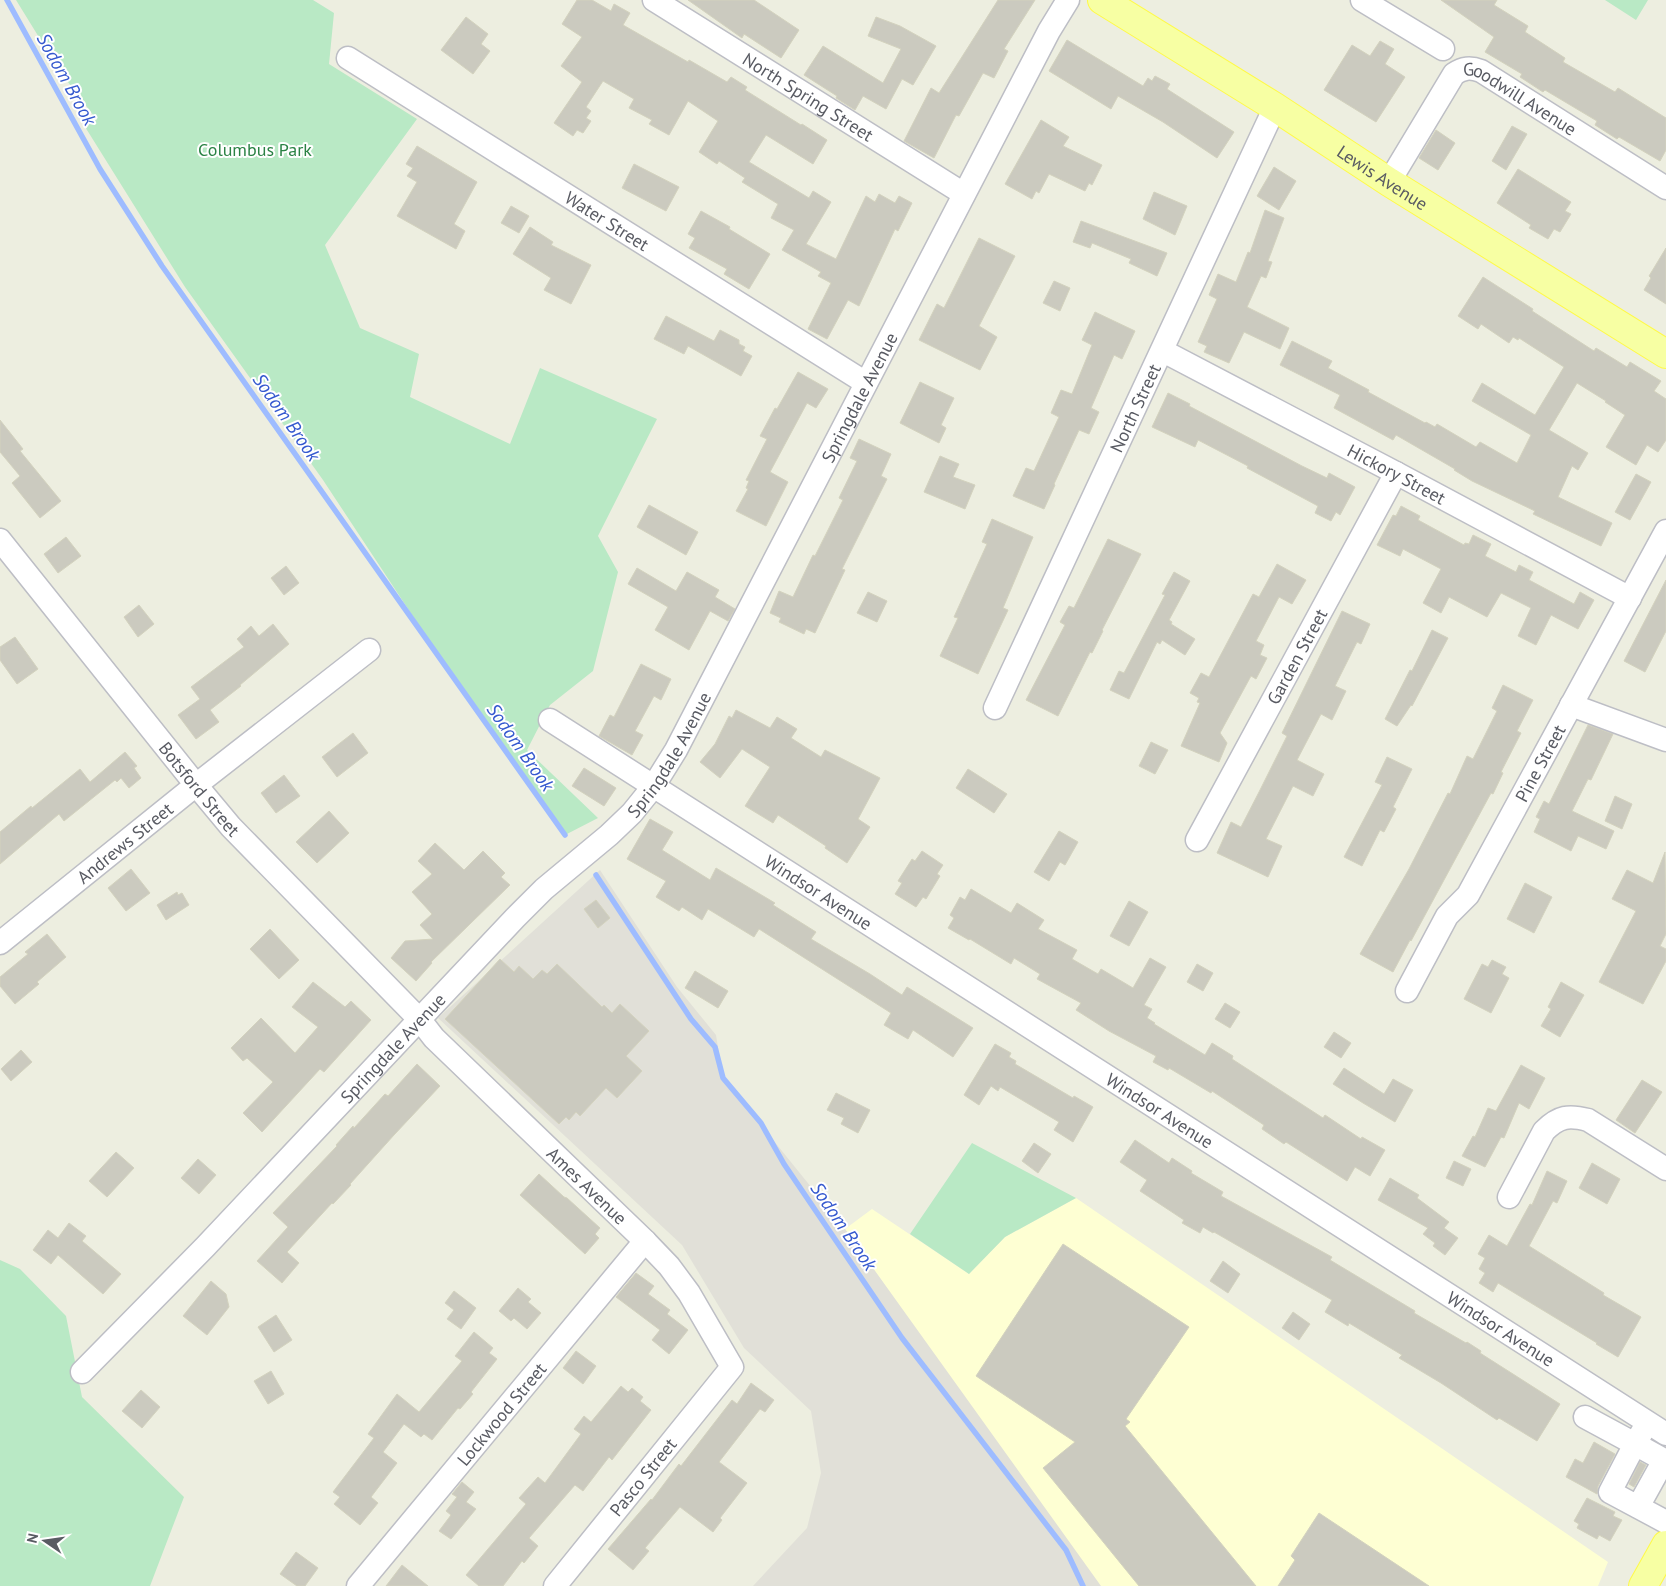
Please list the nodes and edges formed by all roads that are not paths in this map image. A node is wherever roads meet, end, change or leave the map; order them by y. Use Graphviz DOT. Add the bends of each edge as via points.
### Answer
graph roads {
  1 [pos="654,0"];
  2 [pos="1068,0"];
  3 [pos="1102,0"];
  4 [pos="1362,0"];
  5 [pos="1443,49"];
  6 [pos="348,58"];
  7 [pos="1275,107"];
  8 [pos="1389,182"];
  9 [pos="1666,188"];
  10 [pos="964,194"];
  11 [pos="1163,351"];
  12 [pos="1666,354"];
  13 [pos="866,383"];
  14 [pos="1396,473"];
  15 [pos="1666,531"];
  16 [pos="0,540"];
  17 [pos="1630,598"];
  18 [pos="369,650"];
  19 [pos="1571,705"];
  20 [pos="995,708"];
  21 [pos="550,720"];
  22 [pos="1666,740"];
  23 [pos="196,785"];
  24 [pos="653,787"];
  25 [pos="1198,840"];
  26 [pos="0,943"];
  27 [pos="1407,991"];
  28 [pos="420,1020"];
  29 [pos="1666,1169"];
  30 [pos="1509,1197"];
  31 [pos="645,1241"];
  32 [pos="732,1368"];
  33 [pos="82,1372"];
  34 [pos="1584,1417"];
  35 [pos="1647,1422"];
  36 [pos="1666,1434"];
  37 [pos="1635,1444"];
  38 [pos="1638,1507"];
  39 [pos="1666,1522"];
  40 [pos="1666,1545"];
  41 [pos="358,1586"];
  42 [pos="554,1586"];
  43 [pos="1644,1586"];
  1 -- 10 [label="street, North Spring Street"];
  2 -- 10 [label="street, Springdale Avenue" via="1049,30"];
  3 -- 7 [label="main road, Lewis Avenue"];
  4 -- 5 [label="street"];
  6 -- 13 [label="street, Water Street"];
  7 -- 8 [label="main road, Lewis Avenue"];
  7 -- 11 [label="street, North Street"];
  8 -- 9 [label="street, Goodwill Avenue" via="1454,74 1470,68 1481,71"];
  8 -- 12 [label="main road, Lewis Avenue"];
  10 -- 13 [label="street, Springdale Avenue"];
  11 -- 14 [label="street, Hickory Street"];
  11 -- 20 [label="street, North Street"];
  13 -- 24 [label="street, Springdale Avenue" via="676,750"];
  14 -- 17 [label="street, Hickory Street"];
  14 -- 25 [label="street, Garden Street"];
  15 -- 17 [label="street, Pine Street"];
  16 -- 23 [label="street, Botsford Street"];
  17 -- 19 [label="street, Pine Street"];
  18 -- 23 [label="street, Andrews Street"];
  19 -- 22 [label="street"];
  19 -- 27 [label="street, Pine Street" via="1468,895 1447,916"];
  21 -- 24 [label="street, Windsor Avenue"];
  23 -- 26 [label="street, Andrews Street"];
  23 -- 28 [label="street, Botsford Street" via="231,827"];
  24 -- 28 [label="street, Springdale Avenue" via="609,835 544,889"];
  24 -- 35 [label="street, Windsor Avenue"];
  28 -- 31 [label="street, Ames Avenue" via="434,1038"];
  28 -- 33 [label="street, Springdale Avenue"];
  29 -- 30 [label="street" via="1588,1120 1563,1118 1544,1131"];
  31 -- 32 [label="street, Ames Avenue" via="669,1266 688,1293"];
  31 -- 41 [label="street, Lockwood Street"];
  32 -- 42 [label="street, Pasco Street"];
  34 -- 37 [label="street"];
  35 -- 36 [label="street, Windsor Avenue"];
  35 -- 37 [label="street"];
  37 -- 38 [label="street" via="1610,1492"];
  37 -- 38 [label="street" via="1664,1460"];
  38 -- 39 [label="street"];
  40 -- 43 [label="main road"];
}
